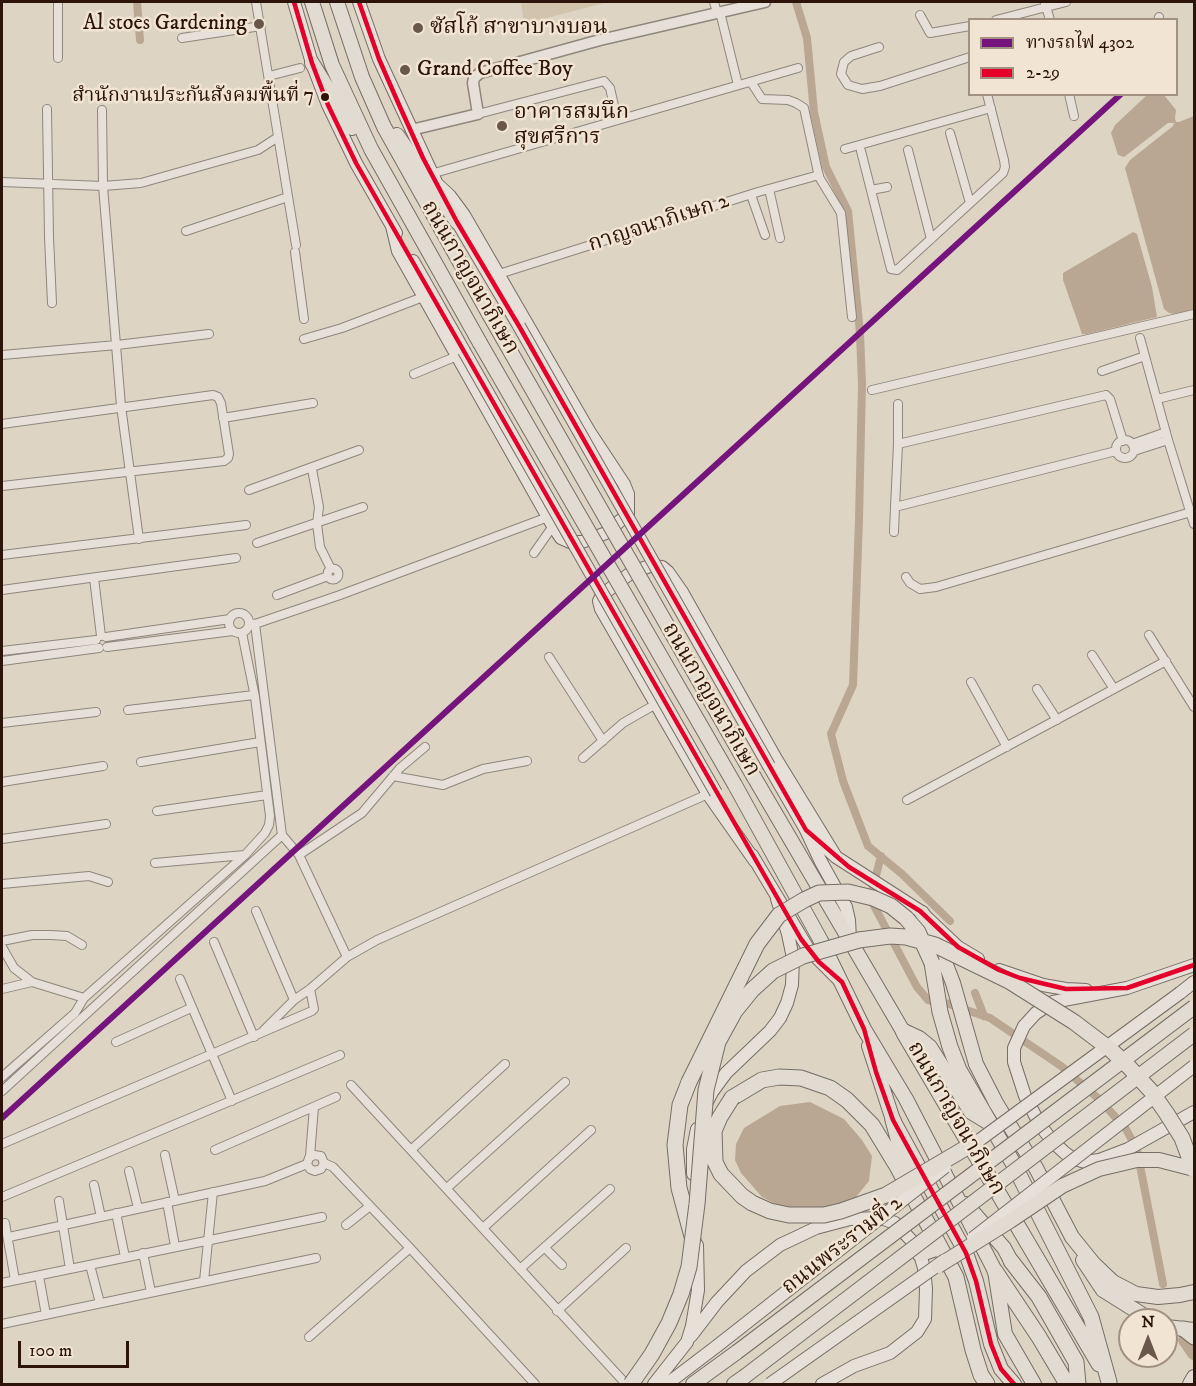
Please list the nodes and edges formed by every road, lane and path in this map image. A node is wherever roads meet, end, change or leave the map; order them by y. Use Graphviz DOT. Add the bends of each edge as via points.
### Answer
graph roads {
  1 [pos="58,2"];
  2 [pos="256,2"];
  3 [pos="294,2"];
  4 [pos="312,2"];
  5 [pos="337,2"];
  6 [pos="359,2"];
  7 [pos="765,2"];
  8 [pos="1066,2"];
  9 [pos="1046,4"];
  10 [pos="717,9"];
  11 [pos="920,15"];
  12 [pos="1002,18"];
  13 [pos="261,26"];
  14 [pos="968,27"];
  15 [pos="182,38"];
  16 [pos="879,47"];
  17 [pos="968,57"];
  18 [pos="58,58"];
  19 [pos="306,66"];
  20 [pos="798,68"];
  21 [pos="268,76"];
  22 [pos="362,77"];
  23 [pos="751,82"];
  24 [pos="738,84"];
  25 [pos="988,96"];
  26 [pos="1069,96"];
  27 [pos="991,108"];
  28 [pos="47,109"];
  29 [pos="102,110"];
  30 [pos="478,114"];
  31 [pos="1074,116"];
  32 [pos="617,119"];
  33 [pos="411,130"];
  34 [pos="950,133"];
  35 [pos="278,137"];
  36 [pos="845,149"];
  37 [pos="908,150"];
  38 [pos="861,151"];
  39 [pos="377,160"];
  40 [pos="819,175"];
  41 [pos="433,178"];
  42 [pos="2,182"];
  43 [pos="47,184"];
  44 [pos="103,186"];
  45 [pos="887,187"];
  46 [pos="769,189"];
  47 [pos="871,190"];
  48 [pos="751,195"];
  49 [pos="288,197"];
  50 [pos="970,203"];
  51 [pos="457,222"];
  52 [pos="392,226"];
  53 [pos="186,231"];
  54 [pos="765,235"];
  55 [pos="780,238"];
  56 [pos="931,239"];
  57 [pos="499,274"];
  58 [pos="423,297"];
  59 [pos="52,303"];
  60 [pos="1194,314"];
  61 [pos="852,316"];
  62 [pos="304,319"];
  63 [pos="209,334"];
  64 [pos="1140,338"];
  65 [pos="304,339"];
  66 [pos="117,345"];
  67 [pos="461,353"];
  68 [pos="2,355"];
  69 [pos="1144,356"];
  70 [pos="1102,371"];
  71 [pos="414,374"];
  72 [pos="872,390"];
  73 [pos="1194,390"];
  74 [pos="1157,399"];
  75 [pos="313,403"];
  76 [pos="898,405"];
  77 [pos="121,406"];
  78 [pos="223,418"];
  79 [pos="2,424"];
  80 [pos="1167,436"];
  81 [pos="1123,441"];
  82 [pos="898,444"];
  83 [pos="1133,447"];
  84 [pos="359,450"];
  85 [pos="1116,451"];
  86 [pos="312,469"];
  87 [pos="131,470"];
  88 [pos="2,486"];
  89 [pos="249,490"];
  90 [pos="363,507"];
  91 [pos="896,507"];
  92 [pos="1191,512"];
  93 [pos="550,521"];
  94 [pos="317,524"];
  95 [pos="1194,524"];
  96 [pos="246,525"];
  97 [pos="894,532"];
  98 [pos="139,538"];
  99 [pos="257,543"];
  100 [pos="534,554"];
  101 [pos="2,555"];
  102 [pos="236,558"];
  103 [pos="331,575"];
  104 [pos="906,577"];
  105 [pos="94,578"];
  106 [pos="2,590"];
  107 [pos="277,595"];
  108 [pos="340,595"];
  109 [pos="230,619"];
  110 [pos="252,623"];
  111 [pos="233,631"];
  112 [pos="242,633"];
  113 [pos="1149,635"];
  114 [pos="102,642"];
  115 [pos="2,651"];
  116 [pos="1092,654"];
  117 [pos="549,657"];
  118 [pos="2,661"];
  119 [pos="1166,661"];
  120 [pos="971,682"];
  121 [pos="1037,688"];
  122 [pos="1114,689"];
  123 [pos="254,695"];
  124 [pos="656,704"];
  125 [pos="1194,707"];
  126 [pos="128,710"];
  127 [pos="96,712"];
  128 [pos="1058,720"];
  129 [pos="2,723"];
  130 [pos="603,741"];
  131 [pos="260,742"];
  132 [pos="425,747"];
  133 [pos="1007,747"];
  134 [pos="583,758"];
  135 [pos="527,761"];
  136 [pos="141,762"];
  137 [pos="103,766"];
  138 [pos="393,776"];
  139 [pos="2,782"];
  140 [pos="712,794"];
  141 [pos="267,795"];
  142 [pos="907,800"];
  143 [pos="157,811"];
  144 [pos="106,824"];
  145 [pos="806,830"];
  146 [pos="282,835"];
  147 [pos="2,839"];
  148 [pos="245,855"];
  149 [pos="299,855"];
  150 [pos="836,857"];
  151 [pos="155,863"];
  152 [pos="108,882"];
  153 [pos="2,884"];
  154 [pos="777,899"];
  155 [pos="256,911"];
  156 [pos="922,913"];
  157 [pos="850,939"];
  158 [pos="2,941"];
  159 [pos="214,942"];
  160 [pos="82,945"];
  161 [pos="2,946"];
  162 [pos="347,957"];
  163 [pos="1194,965"];
  164 [pos="180,979"];
  165 [pos="32,982"];
  166 [pos="843,982"];
  167 [pos="1194,982"];
  168 [pos="1126,988"];
  169 [pos="2,989"];
  170 [pos="310,989"];
  171 [pos="84,998"];
  172 [pos="294,999"];
  173 [pos="1194,1007"];
  174 [pos="191,1008"];
  175 [pos="864,1029"];
  176 [pos="903,1031"];
  177 [pos="1194,1034"];
  178 [pos="257,1035"];
  179 [pos="116,1042"];
  180 [pos="212,1054"];
  181 [pos="340,1055"];
  182 [pos="505,1064"];
  183 [pos="1194,1066"];
  184 [pos="2,1077"];
  185 [pos="565,1082"];
  186 [pos="351,1085"];
  187 [pos="2,1091"];
  188 [pos="336,1097"];
  189 [pos="232,1101"];
  190 [pos="314,1107"];
  191 [pos="1194,1112"];
  192 [pos="893,1120"];
  193 [pos="989,1123"];
  194 [pos="591,1130"];
  195 [pos="976,1142"];
  196 [pos="2,1144"];
  197 [pos="215,1150"];
  198 [pos="411,1150"];
  199 [pos="165,1155"];
  200 [pos="309,1160"];
  201 [pos="324,1163"];
  202 [pos="1013,1163"];
  203 [pos="1036,1168"];
  204 [pos="1194,1169"];
  205 [pos="129,1171"];
  206 [pos="94,1185"];
  207 [pos="951,1186"];
  208 [pos="447,1188"];
  209 [pos="610,1190"];
  210 [pos="213,1192"];
  211 [pos="913,1195"];
  212 [pos="2,1197"];
  213 [pos="59,1201"];
  214 [pos="171,1202"];
  215 [pos="370,1206"];
  216 [pos="138,1208"];
  217 [pos="116,1213"];
  218 [pos="101,1217"];
  219 [pos="322,1217"];
  220 [pos="5,1223"];
  221 [pos="64,1225"];
  222 [pos="346,1225"];
  223 [pos="483,1228"];
  224 [pos="9,1237"];
  225 [pos="1072,1237"];
  226 [pos="208,1239"];
  227 [pos="175,1246"];
  228 [pos="940,1247"];
  229 [pos="410,1248"];
  230 [pos="545,1248"];
  231 [pos="626,1248"];
  232 [pos="143,1253"];
  233 [pos="920,1254"];
  234 [pos="125,1257"];
  235 [pos="316,1258"];
  236 [pos="697,1258"];
  237 [pos="1011,1261"];
  238 [pos="90,1264"];
  239 [pos="562,1265"];
  240 [pos="938,1266"];
  241 [pos="70,1269"];
  242 [pos="520,1269"];
  243 [pos="995,1271"];
  244 [pos="39,1276"];
  245 [pos="15,1280"];
  246 [pos="204,1281"];
  247 [pos="2,1283"];
  248 [pos="151,1292"];
  249 [pos="1194,1292"];
  250 [pos="100,1303"];
  251 [pos="1131,1308"];
  252 [pos="557,1311"];
  253 [pos="46,1315"];
  254 [pos="2,1324"];
  255 [pos="309,1337"];
  256 [pos="687,1342"];
  257 [pos="1194,1377"];
  258 [pos="739,1381"];
  259 [pos="535,1384"];
  260 [pos="626,1384"];
  261 [pos="631,1384"];
  262 [pos="654,1384"];
  263 [pos="667,1384"];
  264 [pos="693,1384"];
  265 [pos="770,1384"];
  266 [pos="822,1384"];
  267 [pos="987,1384"];
  268 [pos="1014,1384"];
  269 [pos="1034,1384"];
  270 [pos="1067,1384"];
  271 [pos="1078,1384"];
  272 [pos="1110,1384"];
  273 [pos="1190,1384"];
  1 -- 18 [label="street"];
  2 -- 13 [label="street"];
  3 -- 19 [label="main road"];
  4 -- 39 [label="highway, ถนนกาญจนาภิเษก" via="332,65"];
  5 -- 22 [label="highway, ถนนกาญจนาภิเษก"];
  6 -- 33 [label="main road"];
  7 -- 10 [label="street"];
  8 -- 9 [label="street"];
  9 -- 12 [label="street"];
  10 -- 24 [label="street"];
  10 -- 30 [label="street" via="480,73 474,78"];
  11 -- 14 [label="street" via="930,33"];
  13 -- 15 [label="street"];
  13 -- 21 [label="street"];
  16 -- 17 [label="street" via="844,62 841,74 848,85 862,89 879,86"];
  19 -- 21 [label="street"];
  19 -- 39 [label="highway"];
  19 -- 52 [label="main road"];
  20 -- 23 [label="street"];
  21 -- 35 [label="street"];
  22 -- 51 [label="highway"];
  22 -- 157 [label="highway, ถนนกาญจนาภิเษก, bridge" via="384,127 489,314"];
  23 -- 24 [label="street"];
  23 -- 40 [label="street" via="762,99 788,100 804,108"];
  24 -- 32 [label="street"];
  25 -- 27 [label="street"];
  26 -- 31 [label="street"];
  27 -- 36 [label="street"];
  27 -- 50 [label="street" via="1005,166 1003,173"];
  28 -- 43 [label="street"];
  29 -- 44 [label="street"];
  30 -- 32 [label="street" via="604,81 610,88"];
  30 -- 33 [label="street"];
  32 -- 41 [label="street"];
  33 -- 41 [label="main road"];
  34 -- 50 [label="street"];
  35 -- 44 [label="street" via="258,150 152,180"];
  35 -- 49 [label="street"];
  37 -- 56 [label="street"];
  38 -- 47 [label="street"];
  39 -- 166 [label="highway, ถนนกาญจนาภิเษก, bridge" via="735,785"];
  40 -- 46 [label="street, กาญจนาภิเษก 2"];
  40 -- 61 [label="street" via="841,213"];
  41 -- 51 [label="main road"];
  41 -- 57 [label="main road" via="450,196"];
  42 -- 43 [label="street"];
  43 -- 44 [label="street"];
  43 -- 59 [label="street"];
  44 -- 66 [label="street"];
  45 -- 47 [label="street"];
  46 -- 48 [label="street, กาญจนาภิเษก 2"];
  46 -- 55 [label="street"];
  47 -- 56 [label="street" via="891,269 897,270"];
  48 -- 54 [label="street"];
  48 -- 57 [label="street, กาญจนาภิเษก 2"];
  49 -- 53 [label="street"];
  49 -- 62 [label="street"];
  50 -- 56 [label="street"];
  51 -- 145 [label="main road, bridge"];
  52 -- 58 [label="main road" via="398,251"];
  52 -- 67 [label="main road"];
  57 -- 93 [label="main road" via="628,494 628,514 606,533 582,542 561,538"];
  58 -- 65 [label="street"];
  58 -- 67 [label="main road"];
  60 -- 72 [label="street"];
  63 -- 66 [label="street"];
  64 -- 69 [label="street"];
  66 -- 68 [label="street"];
  66 -- 77 [label="street"];
  67 -- 71 [label="street"];
  67 -- 93 [label="main road"];
  67 -- 140 [label="main road, bridge" via="518,443"];
  69 -- 70 [label="street"];
  69 -- 74 [label="street"];
  73 -- 74 [label="street"];
  74 -- 80 [label="street"];
  75 -- 78 [label="street"];
  76 -- 82 [label="street"];
  77 -- 78 [label="street" via="213,395 221,402"];
  77 -- 79 [label="street"];
  77 -- 87 [label="street"];
  78 -- 87 [label="street" via="229,454 224,461"];
  80 -- 83 [label="street"];
  80 -- 92 [label="street"];
  81 -- 82 [label="street" via="1110,399 1104,395"];
  81 -- 83 [label="street"];
  81 -- 85 [label="street"];
  82 -- 91 [label="street"];
  83 -- 85 [label="street" via="1132,456 1124,458"];
  84 -- 86 [label="street"];
  85 -- 91 [label="street"];
  86 -- 89 [label="street"];
  86 -- 94 [label="street" via="319,507"];
  87 -- 88 [label="street"];
  87 -- 98 [label="street"];
  90 -- 94 [label="street"];
  91 -- 97 [label="street"];
  92 -- 95 [label="street"];
  92 -- 104 [label="street" via="946,585 920,589"];
  93 -- 100 [label="street"];
  93 -- 108 [label="street"];
  94 -- 99 [label="street"];
  94 -- 103 [label="street" via="322,554"];
  96 -- 98 [label="street"];
  98 -- 101 [label="street"];
  102 -- 105 [label="street"];
  103 -- 107 [label="street"];
  103 -- 108 [label="street"];
  105 -- 106 [label="street"];
  105 -- 114 [label="street"];
  108 -- 110 [label="street"];
  109 -- 110 [label="street" via="241,613"];
  109 -- 111 [label="street"];
  109 -- 114 [label="street"];
  110 -- 112 [label="street"];
  110 -- 146 [label="street"];
  111 -- 112 [label="street"];
  111 -- 114 [label="street"];
  112 -- 123 [label="street"];
  113 -- 119 [label="street"];
  114 -- 115 [label="street"];
  114 -- 118 [label="street"];
  116 -- 122 [label="street"];
  117 -- 130 [label="street"];
  119 -- 122 [label="street"];
  119 -- 125 [label="street"];
  120 -- 133 [label="street"];
  121 -- 128 [label="street"];
  122 -- 128 [label="street"];
  123 -- 126 [label="street"];
  123 -- 131 [label="street"];
  124 -- 130 [label="street" via="623,723"];
  124 -- 140 [label="main road"];
  124 -- 150 [label="main road" via="599,601 620,580 650,566 662,567 682,592"];
  127 -- 129 [label="street"];
  128 -- 133 [label="street"];
  130 -- 134 [label="street"];
  131 -- 136 [label="street"];
  131 -- 141 [label="street"];
  132 -- 138 [label="street"];
  133 -- 142 [label="street"];
  135 -- 138 [label="street" via="483,769 443,786"];
  137 -- 139 [label="street"];
  138 -- 149 [label="street" via="362,813"];
  140 -- 154 [label="main road"];
  140 -- 162 [label="street" via="377,940"];
  141 -- 143 [label="street"];
  141 -- 148 [label="street" via="269,825"];
  144 -- 147 [label="street"];
  145 -- 150 [label="main road"];
  145 -- 157 [label="main road" via="849,914"];
  146 -- 149 [label="street"];
  146 -- 187 [label="street"];
  148 -- 151 [label="street"];
  148 -- 171 [label="street"];
  149 -- 162 [label="street"];
  150 -- 156 [label="main road"];
  152 -- 153 [label="street" via="89,876"];
  154 -- 166 [label="main road" via="819,963"];
  154 -- 236 [label="main road" via="793,958 792,985 780,1018 726,1073 702,1113 693,1162"];
  155 -- 172 [label="street"];
  156 -- 168 [label="main road" via="958,947 1020,978 1066,989"];
  156 -- 203 [label="highway" via="958,998 976,1064"];
  157 -- 176 [label="highway, ถนนกาญจนาภิเษก"];
  158 -- 160 [label="street" via="51,935 68,936"];
  159 -- 178 [label="street"];
  161 -- 165 [label="street" via="14,968"];
  162 -- 170 [label="street"];
  163 -- 168 [label="main road"];
  164 -- 174 [label="street"];
  165 -- 169 [label="street"];
  165 -- 171 [label="street"];
  166 -- 175 [label="highway, ถนนกาญจนาภิเษก"];
  167 -- 195 [label="main road, ถนนพระรามที่ 2, bridge"];
  168 -- 191 [label="main road" via="1053,1002 1024,1026 1014,1048 1016,1070 1040,1125 1072,1158 1085,1162 1128,1149"];
  170 -- 172 [label="street"];
  170 -- 178 [label="street" via="312,1011"];
  171 -- 184 [label="street" via="75,1013"];
  172 -- 178 [label="street"];
  173 -- 264 [label="highway, ถนนพระรามที่ 2, bridge"];
  174 -- 179 [label="street"];
  174 -- 180 [label="street"];
  175 -- 192 [label="highway"];
  175 -- 207 [label="highway, ถนนกาญจนาภิเษก"];
  176 -- 193 [label="highway" via="930,1047 971,1112"];
  176 -- 272 [label="highway, ถนนกาญจนาภิเษก"];
  177 -- 258 [label="highway, ถนนพระรามที่ 2, bridge"];
  178 -- 180 [label="street"];
  180 -- 189 [label="street"];
  180 -- 196 [label="street"];
  181 -- 189 [label="street"];
  182 -- 198 [label="street"];
  183 -- 240 [label="main road, bridge"];
  185 -- 208 [label="street"];
  186 -- 198 [label="street"];
  188 -- 190 [label="street"];
  189 -- 212 [label="street"];
  190 -- 197 [label="street"];
  190 -- 200 [label="street"];
  192 -- 211 [label="highway"];
  192 -- 268 [label="highway" via="966,1253 996,1356"];
  193 -- 202 [label="highway"];
  193 -- 236 [label="highway, bridge" via="950,1047 932,963 918,932 891,906 873,898 848,892 819,893 779,915 757,944 680,1105 675,1145 679,1188"];
  194 -- 223 [label="street"];
  195 -- 211 [label="highway, bridge" via="886,1196 833,1213 789,1215 770,1211 742,1197 721,1174 715,1162 714,1131 732,1098 762,1080 801,1078 830,1088 872,1125 897,1166"];
  195 -- 263 [label="main road, ถนนพระรามที่ 2, bridge"];
  198 -- 208 [label="street"];
  199 -- 214 [label="street"];
  200 -- 201 [label="street" via="321,1156"];
  200 -- 201 [label="street" via="310,1169 315,1171"];
  200 -- 210 [label="street" via="272,1178"];
  201 -- 215 [label="street" via="333,1167"];
  202 -- 203 [label="highway"];
  202 -- 272 [label="highway" via="1091,1317"];
  203 -- 225 [label="highway"];
  204 -- 240 [label="highway, bridge" via="1159,1160 1137,1160 1099,1169 1062,1186"];
  204 -- 261 [label="highway, bridge" via="1167,1114 1128,1066 1074,1022 1010,981 935,945 906,937 859,940 803,956 774,971 752,990 718,1042 706,1090 689,1267 669,1323"];
  205 -- 216 [label="street"];
  206 -- 218 [label="street"];
  207 -- 237 [label="highway, ถนนกาญจนาภิเษก"];
  207 -- 243 [label="highway, ถนนกาญจนาภิเษก"];
  208 -- 223 [label="street"];
  209 -- 230 [label="street"];
  210 -- 214 [label="street"];
  210 -- 226 [label="street"];
  211 -- 228 [label="highway"];
  213 -- 221 [label="street"];
  214 -- 216 [label="street"];
  214 -- 227 [label="street"];
  215 -- 222 [label="street"];
  215 -- 229 [label="street"];
  216 -- 217 [label="street"];
  217 -- 218 [label="street"];
  217 -- 234 [label="street"];
  218 -- 221 [label="street"];
  219 -- 226 [label="street"];
  220 -- 224 [label="street"];
  221 -- 224 [label="street"];
  221 -- 241 [label="street"];
  223 -- 242 [label="street"];
  224 -- 245 [label="street"];
  225 -- 249 [label="highway" via="1113,1282 1136,1294 1158,1297"];
  225 -- 251 [label="highway" via="1102,1290"];
  226 -- 227 [label="street"];
  226 -- 246 [label="street"];
  227 -- 232 [label="street"];
  228 -- 233 [label="highway"];
  228 -- 267 [label="highway" via="956,1277 973,1350"];
  229 -- 255 [label="street"];
  229 -- 259 [label="street"];
  230 -- 239 [label="street"];
  230 -- 242 [label="street"];
  231 -- 252 [label="street"];
  232 -- 234 [label="street"];
  232 -- 248 [label="street"];
  233 -- 256 [label="main road" via="903,1230 881,1218 850,1219 816,1228 780,1245 746,1271"];
  233 -- 266 [label="main road" via="927,1303 917,1332 890,1353 854,1366"];
  234 -- 238 [label="street"];
  235 -- 246 [label="street"];
  236 -- 256 [label="main road" via="696,1303"];
  237 -- 271 [label="highway, ถนนกาญจนาภิเษก" via="1039,1297 1076,1362"];
  238 -- 241 [label="street"];
  238 -- 250 [label="street"];
  240 -- 265 [label="main road, bridge"];
  241 -- 244 [label="street"];
  242 -- 252 [label="street"];
  243 -- 269 [label="highway" via="1005,1334"];
  243 -- 270 [label="highway, ถนนกาญจนาภิเษก"];
  244 -- 245 [label="street"];
  244 -- 253 [label="street"];
  245 -- 247 [label="street"];
  246 -- 248 [label="street"];
  248 -- 250 [label="street"];
  250 -- 253 [label="street"];
  252 -- 260 [label="street"];
  253 -- 254 [label="street"];
  256 -- 262 [label="main road"];
  257 -- 273 [label="highway"];
}
